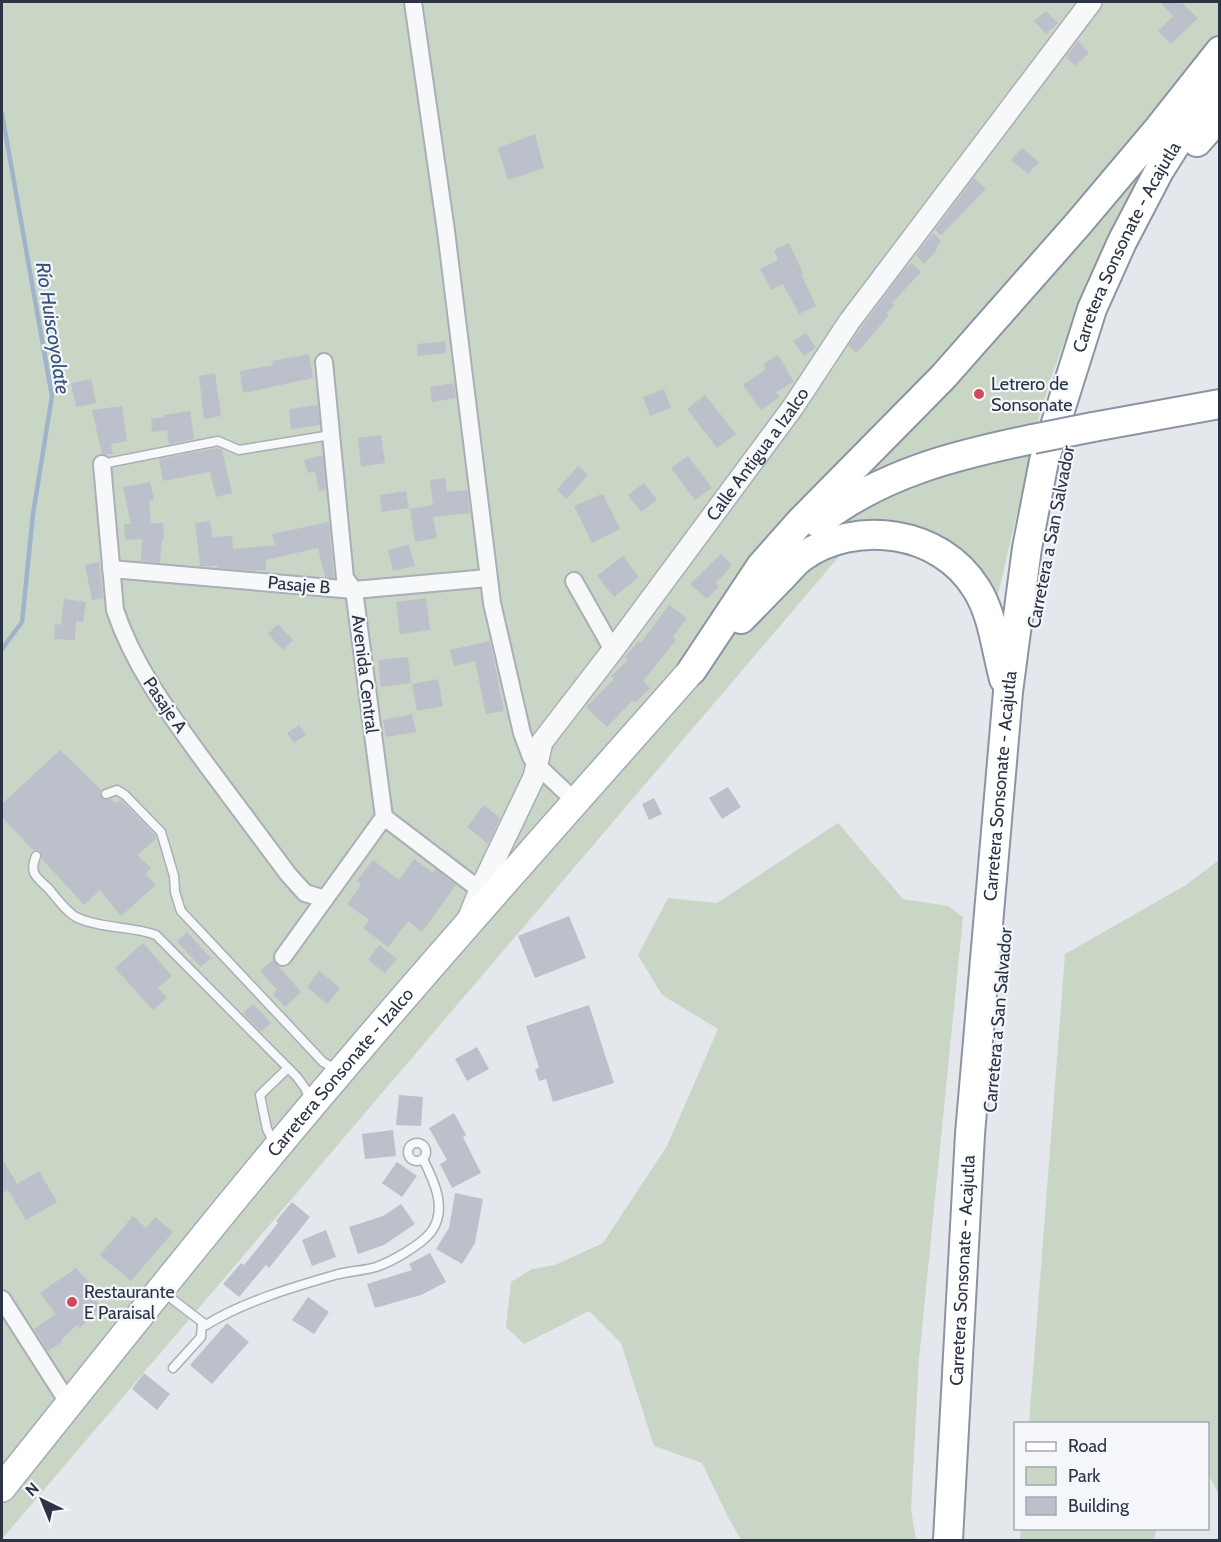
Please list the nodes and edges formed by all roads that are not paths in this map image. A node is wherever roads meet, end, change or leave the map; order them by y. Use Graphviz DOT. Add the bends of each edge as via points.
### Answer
graph roads {
  1 [pos="413,2"];
  2 [pos="1090,2"];
  3 [pos="1220,51"];
  4 [pos="1220,74"];
  5 [pos="1220,104"];
  6 [pos="1220,116"];
  7 [pos="1197,142"];
  8 [pos="324,362"];
  9 [pos="1220,404"];
  10 [pos="331,435"];
  11 [pos="102,464"];
  12 [pos="111,569"];
  13 [pos="488,578"];
  14 [pos="574,581"];
  15 [pos="354,590"];
  16 [pos="613,651"];
  17 [pos="692,670"];
  18 [pos="1008,692"];
  19 [pos="538,766"];
  20 [pos="106,794"];
  21 [pos="576,802"];
  22 [pos="384,817"];
  23 [pos="36,856"];
  24 [pos="480,890"];
  25 [pos="325,899"];
  26 [pos="465,927"];
  27 [pos="283,957"];
  28 [pos="288,1068"];
  29 [pos="340,1072"];
  30 [pos="313,1105"];
  31 [pos="277,1148"];
  32 [pos="423,1159"];
  33 [pos="160,1290"];
  34 [pos="2,1299"];
  35 [pos="202,1323"];
  36 [pos="173,1368"];
  37 [pos="69,1404"];
  38 [pos="2,1488"];
  39 [pos="948,1540"];
  40 [pos="964,1540"];
  1 -- 13 [label="street" via="447,231"];
  2 -- 16 [label="street, Calle Antigua a Izalco" via="849,322 793,407"];
  3 -- 17 [label="highway" via="1078,224 943,377 761,566"];
  4 -- 18 [label="highway, Carretera Sonsonate - Acajutla" via="1158,171 1092,309 1044,461 1027,548"];
  5 -- 7 [label="highway, Carretera a San Salvador"];
  6 -- 7 [label="highway"];
  7 -- 40 [label="highway, Carretera a San Salvador" via="1154,220 1106,325 1066,450 1047,538 1030,648 986,1157 963,1490"];
  8 -- 10 [label="street, Avenida Central"];
  9 -- 17 [label="highway, bridge" via="955,456 882,483 829,514 794,544"];
  10 -- 11 [label="lane" via="239,450 218,441"];
  10 -- 15 [label="street, Avenida Central" via="345,578"];
  11 -- 12 [label="street, Pasaje A"];
  12 -- 15 [label="street, Pasaje B"];
  12 -- 25 [label="street, Pasaje A" via="120,626 165,707 298,886 305,893"];
  13 -- 15 [label="street, Pasaje B"];
  13 -- 19 [label="street" via="522,733"];
  14 -- 16 [label="street"];
  15 -- 22 [label="street, Avenida Central"];
  16 -- 19 [label="street, Calle Antigua a Izalco" via="543,742"];
  17 -- 18 [label="highway" via="801,557 837,539 881,533 936,551 966,574 987,611"];
  17 -- 21 [label="main road, Carretera Sonsonate - Izalco"];
  18 -- 39 [label="highway, Carretera Sonsonate - Acajutla" via="970,1134"];
  19 -- 21 [label="street"];
  19 -- 24 [label="street, Calle Antigua a Izalco"];
  20 -- 29 [label="lane" via="117,790 125,795 160,832 181,911 323,1062"];
  21 -- 26 [label="main road, Carretera Sonsonate - Izalco"];
  22 -- 24 [label="street"];
  22 -- 25 [label="street"];
  23 -- 28 [label="lane" via="32,866 35,875 76,917 156,935"];
  24 -- 26 [label="street, Calle Antigua a Izalco"];
  25 -- 27 [label="street"];
  26 -- 29 [label="main road, Carretera Sonsonate - Izalco"];
  28 -- 30 [label="lane"];
  28 -- 31 [label="lane" via="260,1095 267,1129"];
  29 -- 30 [label="main road, Carretera Sonsonate - Izalco"];
  30 -- 31 [label="main road, Carretera Sonsonate - Izalco"];
  31 -- 33 [label="main road, Carretera Sonsonate - Izalco"];
  32 -- 35 [label="lane" via="438,1194 438,1215 431,1232 416,1245 376,1267 316,1281 206,1325"];
  33 -- 35 [label="lane"];
  33 -- 37 [label="main road, Carretera Sonsonate - Izalco"];
  34 -- 37 [label="street"];
  35 -- 36 [label="lane" via="201,1337"];
  37 -- 38 [label="main road, Carretera Sonsonate - Izalco"];
}
